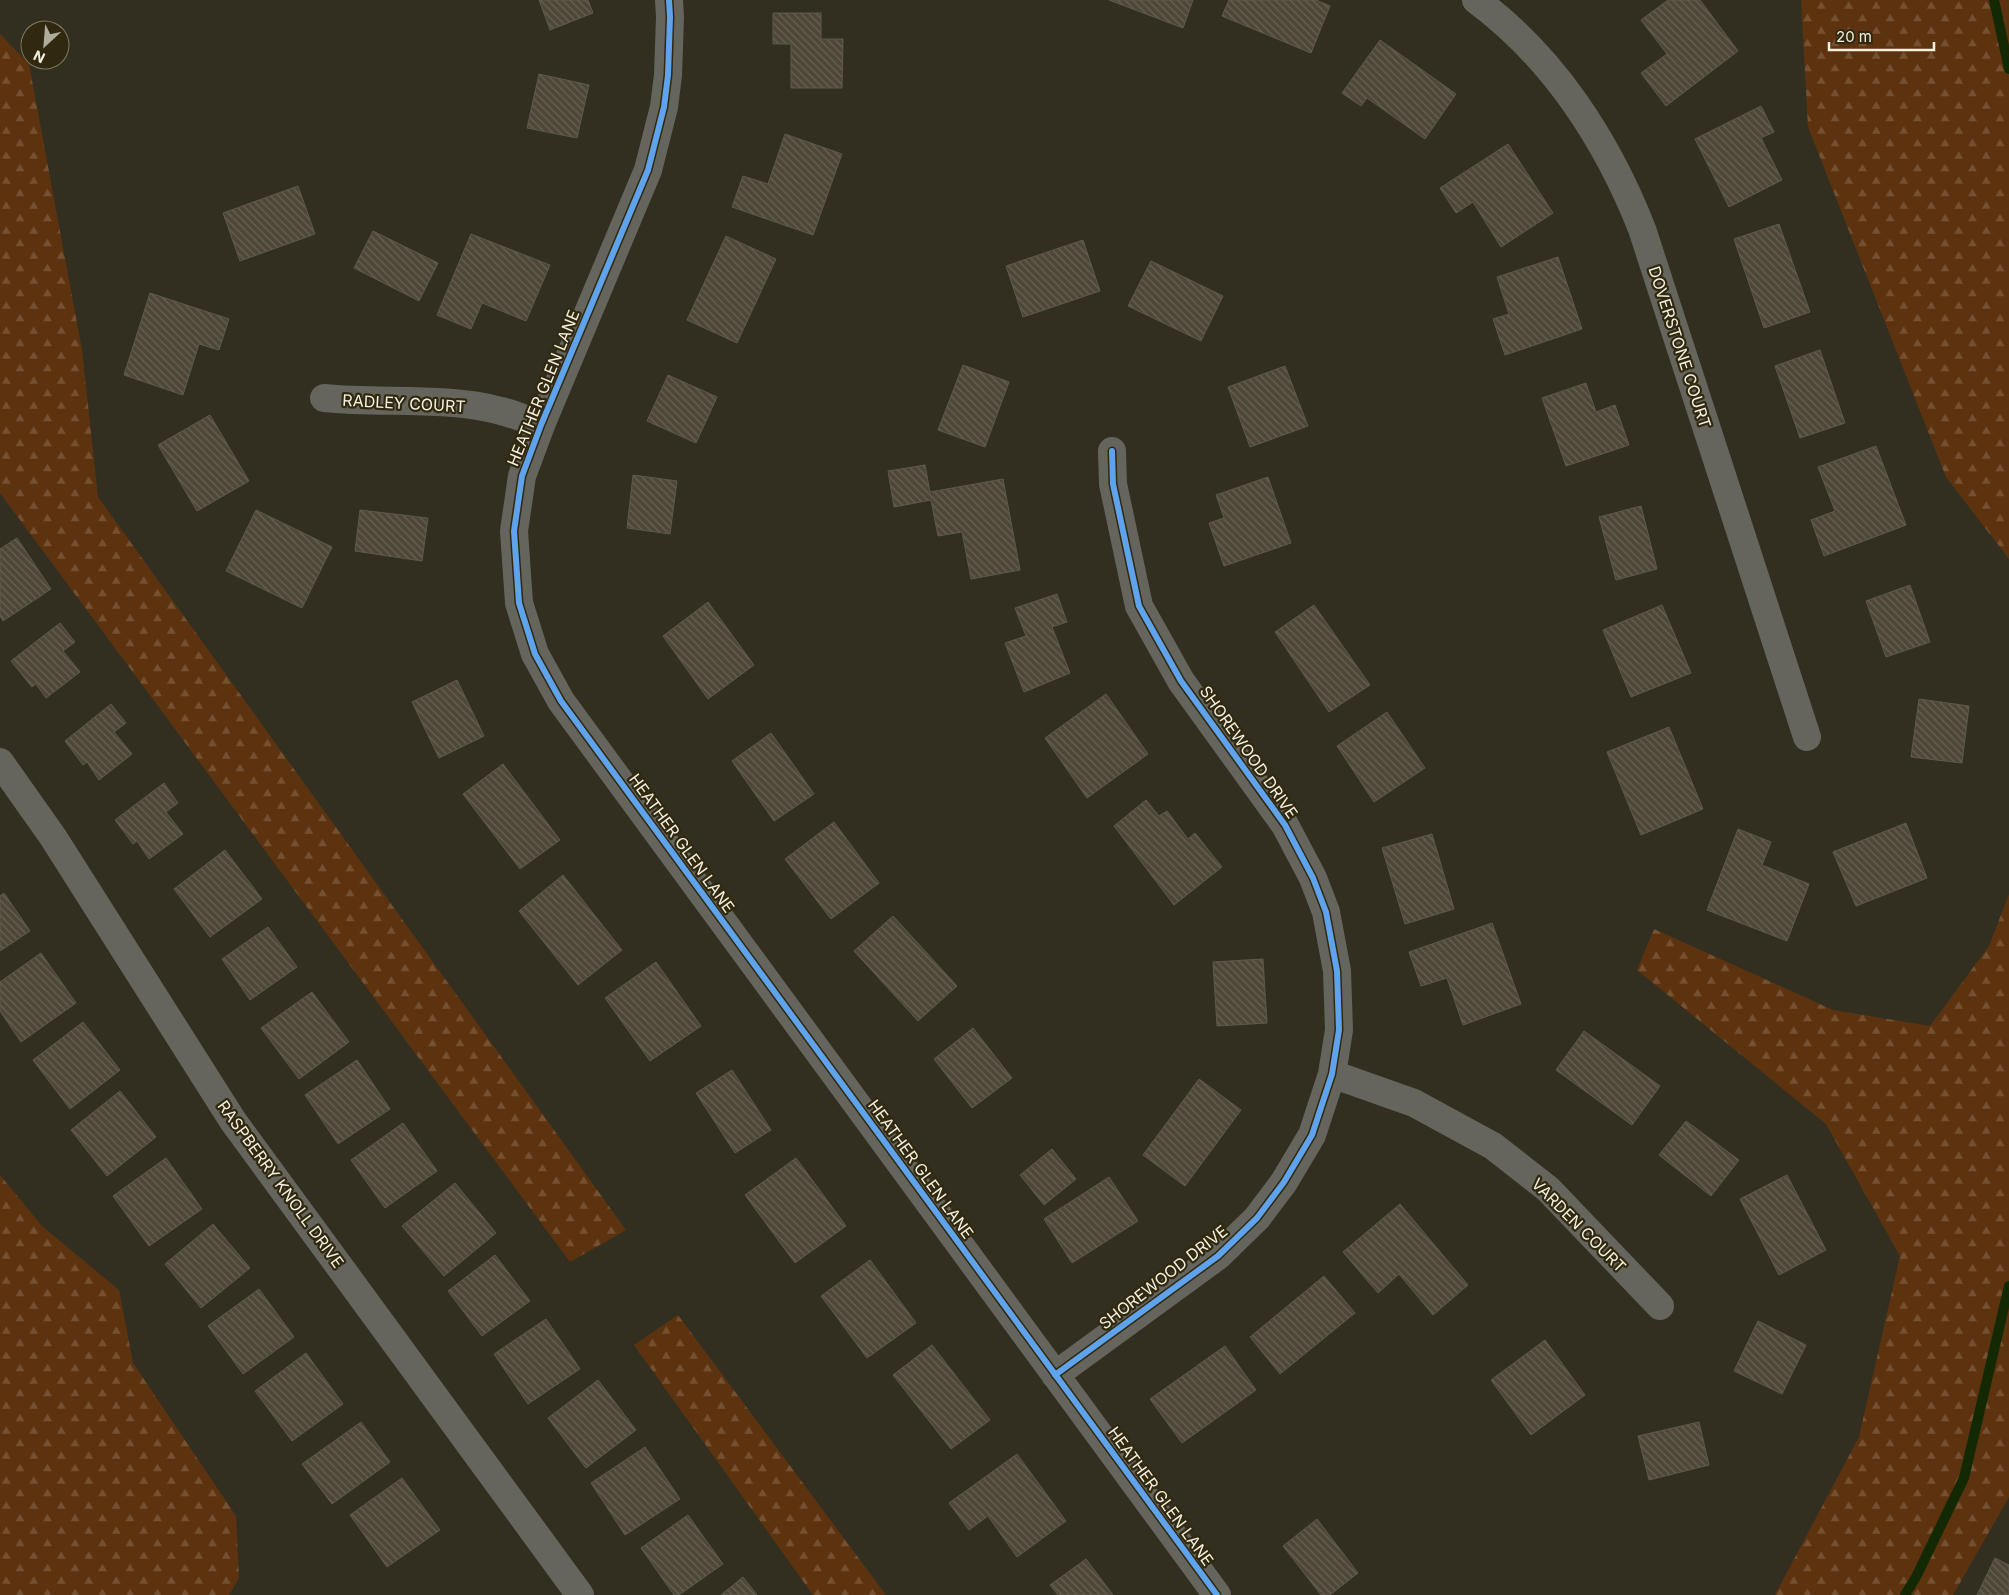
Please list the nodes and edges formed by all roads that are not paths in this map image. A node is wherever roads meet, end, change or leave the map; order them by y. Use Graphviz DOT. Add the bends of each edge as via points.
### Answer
graph roads {
  1 [pos="668,0"];
  2 [pos="1476,0"];
  3 [pos="324,398"];
  4 [pos="541,425"];
  5 [pos="1112,452"];
  6 [pos="1807,737"];
  7 [pos="0,762"];
  8 [pos="1332,1074"];
  9 [pos="1660,1306"];
  10 [pos="1055,1375"];
  11 [pos="580,1595"];
  12 [pos="1217,1595"];
  1 -- 4 [label="street, HEATHER GLEN LANE" via="668,75 664,107 648,170"];
  2 -- 6 [label="street, DOVERSTONE COURT" via="1520,38 1569,92 1612,161 1628,194"];
  3 -- 4 [label="street, RADLEY COURT" via="447,403 500,411"];
  4 -- 10 [label="street, HEATHER GLEN LANE" via="522,476 514,531 519,603 535,654 561,701"];
  5 -- 8 [label="street, SHOREWOOD DRIVE" via="1113,484 1139,606 1180,680 1285,825 1313,878 1326,912 1338,991 1339,1030"];
  7 -- 11 [label="street, RASPBERRY KNOLL DRIVE" via="58,845 234,1121"];
  8 -- 9 [label="street, VARDEN COURT" via="1414,1104 1493,1146 1548,1190"];
  8 -- 10 [label="street, SHOREWOOD DRIVE" via="1312,1135 1284,1182 1257,1218 1218,1256"];
  10 -- 12 [label="street, HEATHER GLEN LANE"];
}
